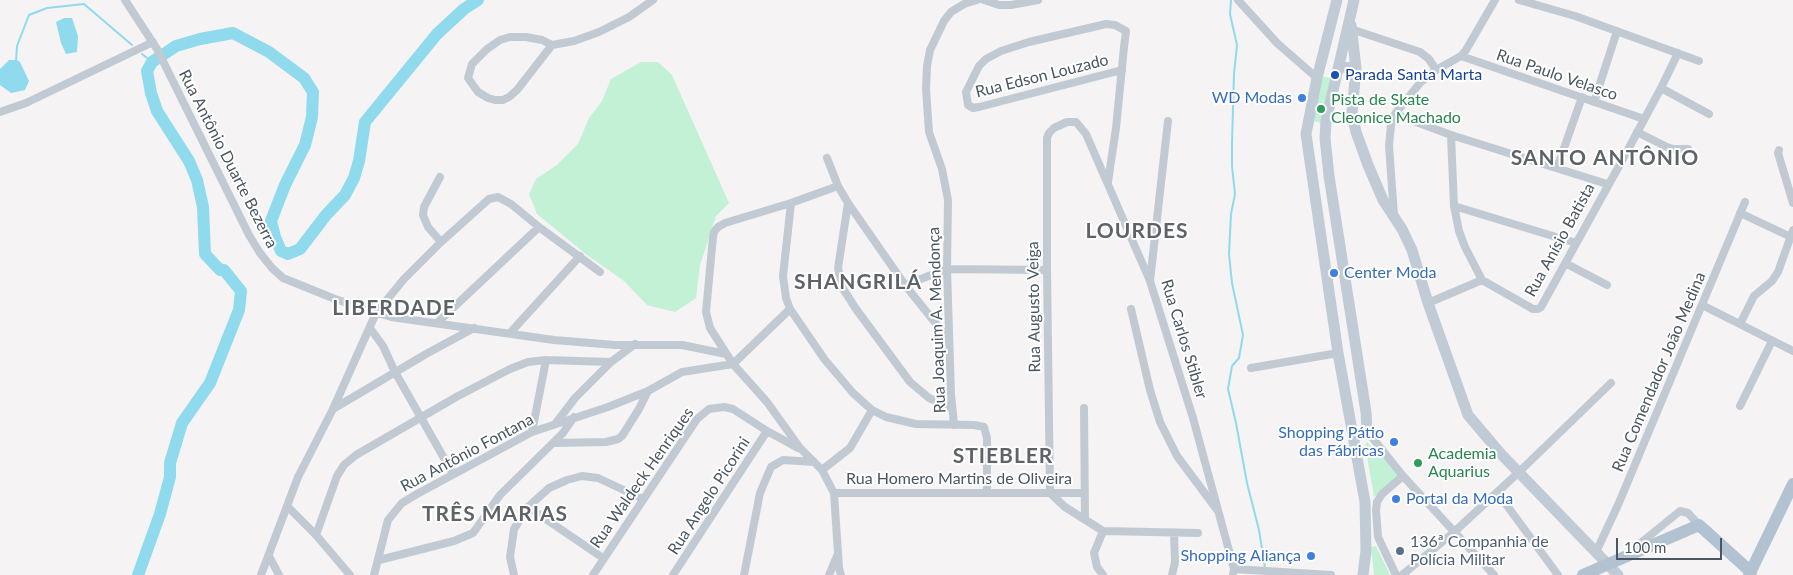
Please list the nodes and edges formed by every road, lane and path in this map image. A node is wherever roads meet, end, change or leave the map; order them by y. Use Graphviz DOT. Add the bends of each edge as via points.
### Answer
graph roads {
  1 [pos="125,0"];
  2 [pos="653,0"];
  3 [pos="976,0"];
  4 [pos="984,0"];
  5 [pos="1034,0"];
  6 [pos="1337,0"];
  7 [pos="1354,0"];
  8 [pos="1495,0"];
  9 [pos="1519,0"];
  10 [pos="1239,1"];
  11 [pos="1351,24"];
  12 [pos="1617,31"];
  13 [pos="155,45"];
  14 [pos="552,46"];
  15 [pos="1678,53"];
  16 [pos="1461,56"];
  17 [pos="1699,61"];
  18 [pos="1340,62"];
  19 [pos="1356,68"];
  20 [pos="1122,70"];
  21 [pos="1436,70"];
  22 [pos="1317,78"];
  23 [pos="1661,88"];
  24 [pos="1582,98"];
  25 [pos="1594,102"];
  26 [pos="0,112"];
  27 [pos="1395,114"];
  28 [pos="1709,114"];
  29 [pos="1644,119"];
  30 [pos="1168,121"];
  31 [pos="1637,132"];
  32 [pos="1451,135"];
  33 [pos="1688,149"];
  34 [pos="1779,150"];
  35 [pos="827,158"];
  36 [pos="1557,168"];
  37 [pos="440,176"];
  38 [pos="1108,182"];
  39 [pos="1607,184"];
  40 [pos="838,186"];
  41 [pos="1744,202"];
  42 [pos="791,203"];
  43 [pos="848,203"];
  44 [pos="1793,203"];
  45 [pos="1454,206"];
  46 [pos="1740,213"];
  47 [pos="1394,217"];
  48 [pos="538,227"];
  49 [pos="1792,234"];
  50 [pos="441,242"];
  51 [pos="1576,243"];
  52 [pos="580,256"];
  53 [pos="1565,263"];
  54 [pos="947,269"];
  55 [pos="1047,270"];
  56 [pos="600,272"];
  57 [pos="1482,280"];
  58 [pos="1150,281"];
  59 [pos="905,285"];
  60 [pos="1607,285"];
  61 [pos="1428,304"];
  62 [pos="1702,305"];
  63 [pos="790,309"];
  64 [pos="1131,309"];
  65 [pos="376,313"];
  66 [pos="437,323"];
  67 [pos="1740,324"];
  68 [pos="370,328"];
  69 [pos="474,328"];
  70 [pos="510,333"];
  71 [pos="949,340"];
  72 [pos="1772,341"];
  73 [pos="635,344"];
  74 [pos="1793,351"];
  75 [pos="1338,353"];
  76 [pos="726,354"];
  77 [pos="546,360"];
  78 [pos="611,362"];
  79 [pos="733,364"];
  80 [pos="1251,368"];
  81 [pos="395,372"];
  82 [pos="1611,384"];
  83 [pos="648,391"];
  84 [pos="1740,406"];
  85 [pos="333,408"];
  86 [pos="952,408"];
  87 [pos="1084,408"];
  88 [pos="872,410"];
  89 [pos="421,417"];
  90 [pos="575,417"];
  91 [pos="556,423"];
  92 [pos="954,425"];
  93 [pos="767,431"];
  94 [pos="1367,431"];
  95 [pos="532,432"];
  96 [pos="1354,437"];
  97 [pos="553,443"];
  98 [pos="800,448"];
  99 [pos="814,462"];
  100 [pos="822,470"];
  101 [pos="1520,472"];
  102 [pos="453,474"];
  103 [pos="1403,476"];
  104 [pos="1793,484"];
  105 [pos="1497,492"];
  106 [pos="834,493"];
  107 [pos="1084,493"];
  108 [pos="987,494"];
  109 [pos="1050,494"];
  110 [pos="643,500"];
  111 [pos="287,506"];
  112 [pos="528,507"];
  113 [pos="1221,515"];
  114 [pos="1085,519"];
  115 [pos="1666,522"];
  116 [pos="1699,525"];
  117 [pos="1103,531"];
  118 [pos="1174,533"];
  119 [pos="1198,533"];
  120 [pos="1453,533"];
  121 [pos="316,534"];
  122 [pos="1674,536"];
  123 [pos="1596,552"];
  124 [pos="838,554"];
  125 [pos="268,556"];
  126 [pos="1624,556"];
  127 [pos="603,558"];
  128 [pos="379,560"];
  129 [pos="1608,564"];
  130 [pos="1234,572"];
  131 [pos="1365,573"];
  132 [pos="1752,574"];
  133 [pos="262,575"];
  134 [pos="279,575"];
  135 [pos="350,575"];
  136 [pos="374,575"];
  137 [pos="512,575"];
  138 [pos="594,575"];
  139 [pos="673,575"];
  140 [pos="744,575"];
  141 [pos="828,575"];
  142 [pos="841,575"];
  143 [pos="1104,575"];
  144 [pos="1172,575"];
  145 [pos="1331,575"];
  146 [pos="1396,575"];
  147 [pos="1402,575"];
  148 [pos="1494,575"];
  149 [pos="1558,575"];
  150 [pos="1583,575"];
  151 [pos="1618,575"];
  1 -- 13 [label="street, Rua Antônio Duarte Bezerra"];
  2 -- 14 [label="street" via="599,32"];
  3 -- 54 [label="street, Rua Joaquim A. Mendonça" via="951,12 944,21 930,50 927,66 929,132 942,169 948,200"];
  4 -- 5 [label="street" via="1005,5"];
  6 -- 22 [label="street"];
  7 -- 11 [label="street"];
  8 -- 16 [label="street"];
  9 -- 12 [label="street"];
  10 -- 22 [label="street" via="1277,43"];
  11 -- 18 [label="street"];
  11 -- 19 [label="street"];
  11 -- 21 [label="street" via="1420,52"];
  12 -- 15 [label="street"];
  12 -- 25 [label="street"];
  13 -- 26 [label="street"];
  13 -- 65 [label="street, Rua Antônio Duarte Bezerra" via="249,235 272,268 282,278 308,290"];
  14 -- 14 [label="street" via="517,90 503,100 488,98 478,92 468,78 472,64 500,40 526,37"];
  15 -- 17 [label="street"];
  15 -- 23 [label="street, Rua Anísio Batista"];
  16 -- 21 [label="street"];
  16 -- 24 [label="street, Rua Paulo Velasco"];
  18 -- 19 [label="street"];
  18 -- 94 [label="street" via="1326,121 1326,153"];
  19 -- 47 [label="street" via="1353,122 1383,200"];
  20 -- 20 [label="street, Rua Edson Louzado" via="1126,31 1115,25 1099,25 994,54 979,66 973,76 966,92 968,105 979,107"];
  20 -- 38 [label="street"];
  21 -- 27 [label="street" via="1420,83"];
  22 -- 75 [label="street" via="1306,134"];
  23 -- 28 [label="street"];
  23 -- 29 [label="street, Rua Anísio Batista"];
  24 -- 25 [label="street, Rua Paulo Velasco"];
  24 -- 36 [label="street"];
  25 -- 29 [label="street, Rua Paulo Velasco"];
  27 -- 32 [label="street"];
  27 -- 47 [label="street" via="1390,124 1389,146"];
  29 -- 31 [label="street, Rua Anísio Batista"];
  30 -- 58 [label="street, Rua Carlos Stibler"];
  31 -- 33 [label="street" via="1667,147"];
  31 -- 39 [label="street, Rua Anísio Batista"];
  32 -- 36 [label="street"];
  32 -- 45 [label="street"];
  34 -- 44 [label="street"];
  35 -- 40 [label="street"];
  36 -- 39 [label="street"];
  37 -- 50 [label="street" via="423,215"];
  38 -- 55 [label="street, Rua Augusto Veiga" via="1080,124 1072,122 1051,130 1047,138"];
  38 -- 58 [label="street"];
  39 -- 51 [label="street, Rua Anísio Batista"];
  40 -- 42 [label="street"];
  40 -- 43 [label="street"];
  41 -- 46 [label="street, Rua Comendador João Medina"];
  42 -- 63 [label="street" via="783,276"];
  42 -- 76 [label="street" via="725,223 714,232 706,312 710,328"];
  43 -- 59 [label="street"];
  43 -- 86 [label="street" via="838,268 842,287 910,382 928,398"];
  45 -- 51 [label="street"];
  45 -- 57 [label="street" via="1458,231"];
  46 -- 49 [label="street"];
  46 -- 62 [label="street, Rua Comendador João Medina"];
  47 -- 61 [label="street" via="1412,250"];
  48 -- 50 [label="street" via="506,200 491,197"];
  48 -- 52 [label="street"];
  48 -- 66 [label="street"];
  49 -- 67 [label="street" via="1778,272 1754,296"];
  50 -- 65 [label="street"];
  51 -- 53 [label="street, Rua Anísio Batista"];
  52 -- 56 [label="street"];
  52 -- 70 [label="street"];
  53 -- 57 [label="street, Rua Anísio Batista" via="1538,309"];
  53 -- 60 [label="street"];
  54 -- 55 [label="street"];
  54 -- 59 [label="street"];
  54 -- 71 [label="street, Rua Joaquim A. Mendonça"];
  55 -- 109 [label="street, Rua Augusto Veiga"];
  57 -- 61 [label="street"];
  58 -- 113 [label="street, Rua Carlos Stibler"];
  59 -- 71 [label="street"];
  61 -- 101 [label="street" via="1468,415"];
  62 -- 67 [label="street"];
  62 -- 123 [label="street, Rua Comendador João Medina"];
  63 -- 79 [label="street"];
  63 -- 88 [label="street" via="825,360"];
  64 -- 113 [label="street" via="1150,390 1168,441"];
  65 -- 66 [label="street, Rua Antônio Duarte Bezerra"];
  65 -- 68 [label="street"];
  66 -- 69 [label="street, Rua Antônio Duarte Bezerra"];
  67 -- 72 [label="street"];
  68 -- 81 [label="street"];
  68 -- 85 [label="street"];
  69 -- 70 [label="street, Rua Antônio Duarte Bezerra"];
  69 -- 81 [label="street"];
  70 -- 73 [label="street, Rua Antônio Duarte Bezerra" via="554,340"];
  71 -- 86 [label="street, Rua Joaquim A. Mendonça"];
  72 -- 74 [label="street"];
  72 -- 84 [label="street"];
  73 -- 76 [label="street, Rua Antônio Duarte Bezerra" via="682,345"];
  73 -- 78 [label="street"];
  75 -- 80 [label="street"];
  75 -- 96 [label="street"];
  76 -- 79 [label="street"];
  77 -- 78 [label="street"];
  77 -- 89 [label="street" via="510,368"];
  77 -- 95 [label="street"];
  78 -- 91 [label="street" via="575,398"];
  79 -- 83 [label="street, Rua Antônio Fontana" via="682,372"];
  79 -- 98 [label="street" via="767,402"];
  81 -- 85 [label="street"];
  81 -- 89 [label="street"];
  82 -- 101 [label="street"];
  83 -- 90 [label="street, Rua Antônio Fontana"];
  83 -- 97 [label="street" via="618,439"];
  85 -- 111 [label="street"];
  86 -- 92 [label="street, Rua Joaquim A. Mendonça"];
  87 -- 107 [label="street"];
  88 -- 92 [label="street" via="916,424"];
  88 -- 100 [label="street" via="850,448"];
  89 -- 102 [label="street"];
  89 -- 121 [label="street" via="344,465"];
  90 -- 91 [label="street, Rua Antônio Fontana"];
  90 -- 97 [label="street"];
  91 -- 95 [label="street, Rua Antônio Fontana"];
  92 -- 108 [label="street" via="986,429"];
  93 -- 98 [label="street, Rua Waldeck Henriques"];
  93 -- 110 [label="street, Rua Waldeck Henriques" via="733,409 708,409 697,419"];
  93 -- 139 [label="street, Rua Angelo Picorini"];
  94 -- 96 [label="street"];
  94 -- 103 [label="street"];
  95 -- 102 [label="street, Rua Antônio Fontana"];
  96 -- 131 [label="street" via="1365,502"];
  97 -- 128 [label="street" via="500,495 473,533 454,542"];
  98 -- 99 [label="street"];
  99 -- 100 [label="street"];
  99 -- 140 [label="street" via="783,460 771,467 760,493"];
  100 -- 106 [label="street"];
  101 -- 105 [label="street"];
  101 -- 123 [label="street"];
  102 -- 128 [label="street, Rua Antônio Fontana" via="402,503 394,512 388,520"];
  103 -- 120 [label="street"];
  103 -- 146 [label="street" via="1382,494 1376,510 1378,538"];
  104 -- 132 [label="main road"];
  105 -- 120 [label="street"];
  105 -- 149 [label="street"];
  106 -- 108 [label="street, Rua Homero Martins de Oliveira"];
  106 -- 124 [label="street"];
  107 -- 109 [label="street, Rua Homero Martins de Oliveira"];
  107 -- 114 [label="street"];
  108 -- 109 [label="street, Rua Homero Martins de Oliveira"];
  109 -- 114 [label="street"];
  110 -- 112 [label="street" via="598,478 582,476 549,488"];
  110 -- 127 [label="street, Rua Waldeck Henriques"];
  111 -- 121 [label="street"];
  111 -- 125 [label="street"];
  112 -- 127 [label="street"];
  112 -- 137 [label="street" via="514,529 510,557"];
  113 -- 130 [label="street, Rua Carlos Stibler"];
  114 -- 117 [label="street"];
  115 -- 116 [label="street" via="1684,511"];
  115 -- 122 [label="street"];
  115 -- 126 [label="street"];
  116 -- 122 [label="main road"];
  116 -- 132 [label="main road"];
  117 -- 118 [label="street"];
  117 -- 143 [label="street" via="1094,553 1097,567"];
  118 -- 119 [label="street"];
  118 -- 144 [label="street"];
  120 -- 147 [label="street"];
  120 -- 148 [label="street"];
  121 -- 135 [label="street"];
  122 -- 126 [label="main road"];
  123 -- 129 [label="street"];
  124 -- 141 [label="street"];
  124 -- 142 [label="street"];
  125 -- 133 [label="street"];
  125 -- 134 [label="street"];
  126 -- 129 [label="main road"];
  127 -- 138 [label="street, Rua Waldeck Henriques"];
  128 -- 136 [label="street, Rua Antônio Fontana"];
  129 -- 150 [label="main road"];
  129 -- 151 [label="street"];
  130 -- 145 [label="street" via="1259,570"];
}
